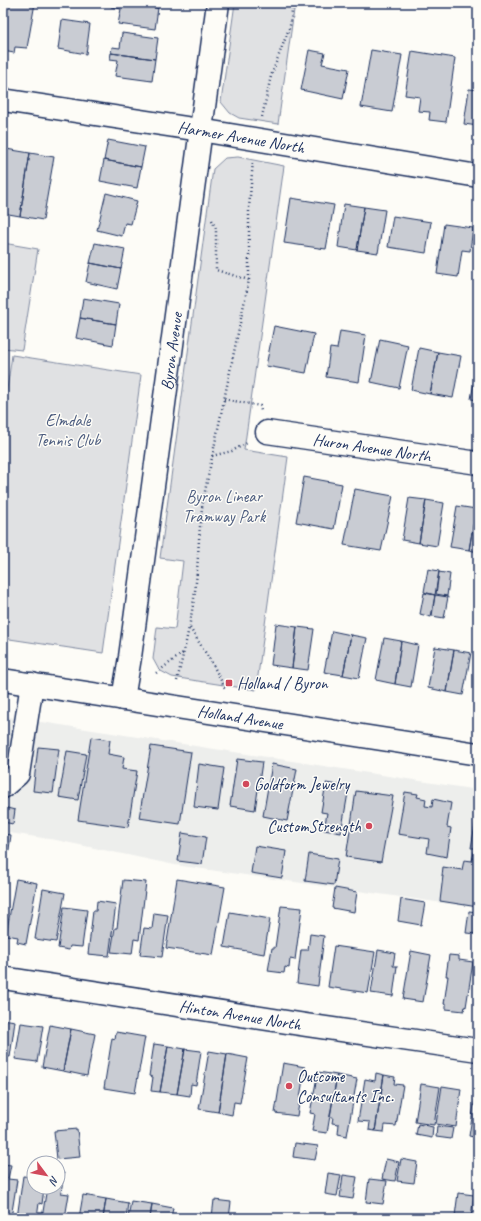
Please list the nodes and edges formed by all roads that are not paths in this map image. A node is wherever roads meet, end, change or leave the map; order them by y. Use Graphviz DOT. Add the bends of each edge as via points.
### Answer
graph roads {
  1 [pos="218,3"];
  2 [pos="3,100"];
  3 [pos="200,130"];
  4 [pos="478,176"];
  5 [pos="267,432"];
  6 [pos="478,464"];
  7 [pos="3,680"];
  8 [pos="32,684"];
  9 [pos="123,699"];
  10 [pos="478,754"];
  11 [pos="3,788"];
  12 [pos="3,978"];
  13 [pos="478,1050"];
  1 -- 3 [label="street, Byron Avenue"];
  2 -- 3 [label="street, Harmer Avenue North"];
  3 -- 4 [label="street, Harmer Avenue North"];
  3 -- 9 [label="street, Byron Avenue"];
  5 -- 6 [label="street, Huron Avenue North"];
  7 -- 8 [label="street, Holland Avenue"];
  8 -- 9 [label="street, Holland Avenue"];
  8 -- 11 [label="street" via="18,774"];
  9 -- 10 [label="street, Holland Avenue"];
  12 -- 13 [label="street, Hinton Avenue North"];
}
